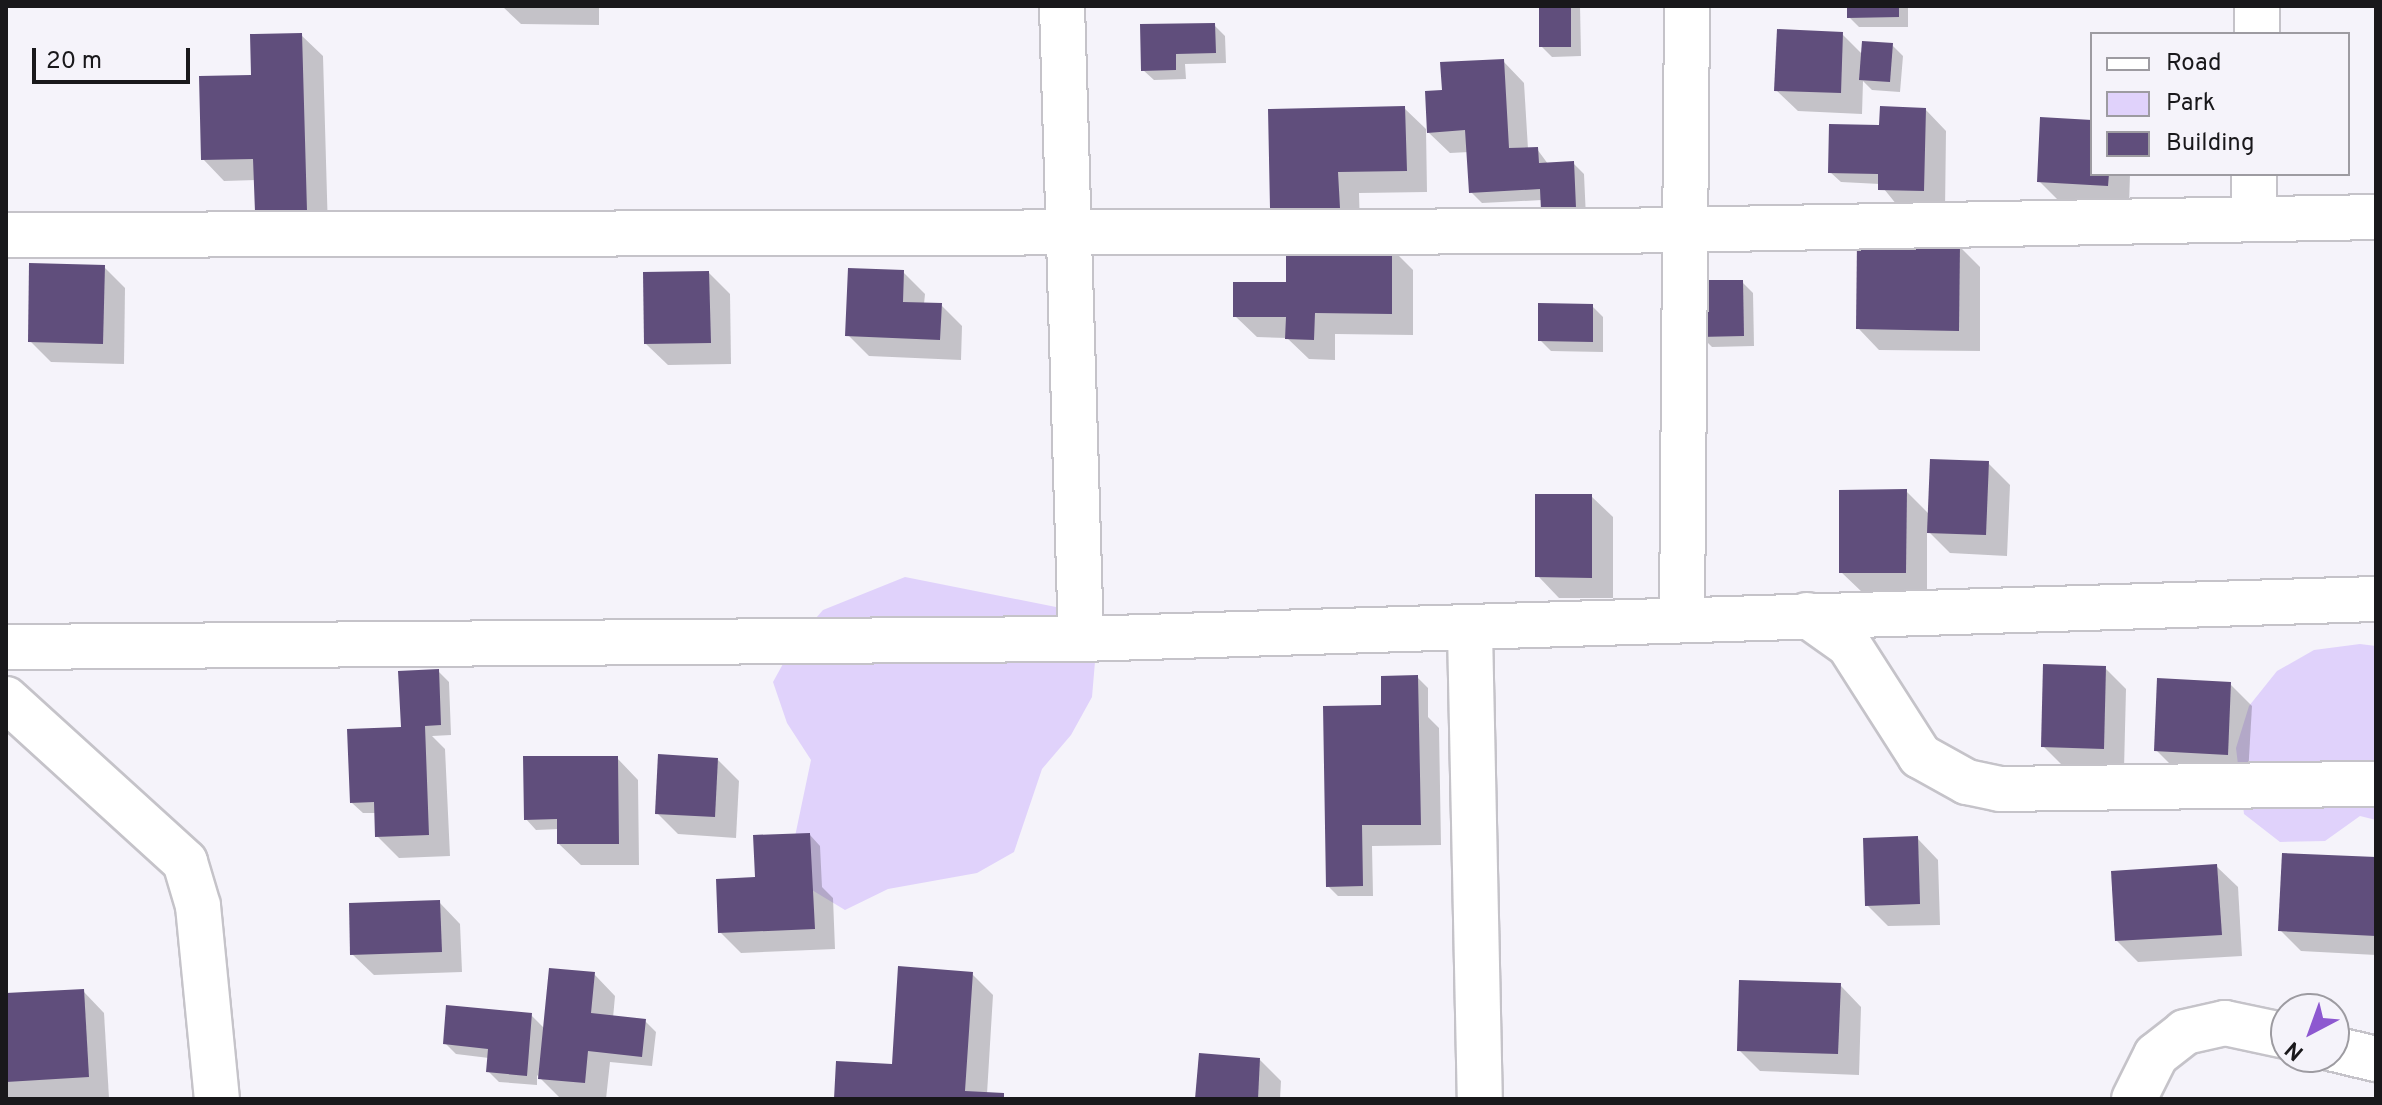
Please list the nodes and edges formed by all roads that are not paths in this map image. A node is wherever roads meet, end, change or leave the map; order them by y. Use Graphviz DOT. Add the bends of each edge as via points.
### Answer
graph roads {
  1 [pos="1062,6"];
  2 [pos="1687,6"];
  3 [pos="2257,6"];
  4 [pos="2257,32"];
  5 [pos="2254,176"];
  6 [pos="2376,217"];
  7 [pos="2254,219"];
  8 [pos="1069,228"];
  9 [pos="1685,230"];
  10 [pos="6,235"];
  11 [pos="2376,599"];
  12 [pos="1807,615"];
  13 [pos="1682,617"];
  14 [pos="1470,631"];
  15 [pos="1081,639"];
  16 [pos="6,647"];
  17 [pos="6,699"];
  18 [pos="2376,784"];
  19 [pos="2270,1033"];
  20 [pos="2350,1053"];
  21 [pos="2376,1059"];
  22 [pos="217,1099"];
  23 [pos="1480,1099"];
  24 [pos="2134,1099"];
  1 -- 8 [label="street"];
  2 -- 9 [label="street"];
  3 -- 4 [label="street"];
  5 -- 7 [label="street"];
  6 -- 7 [label="street"];
  7 -- 9 [label="street"];
  8 -- 9 [label="street"];
  8 -- 10 [label="street" via="371,237"];
  8 -- 15 [label="street"];
  9 -- 13 [label="street"];
  11 -- 12 [label="street"];
  12 -- 13 [label="street"];
  12 -- 18 [label="street" via="1849,645 1920,756 1967,782 2000,789"];
  13 -- 14 [label="street"];
  14 -- 15 [label="street"];
  14 -- 23 [label="street"];
  15 -- 16 [label="street"];
  17 -- 22 [label="street" via="185,862 198,906"];
  19 -- 24 [label="street" via="2225,1023 2185,1032 2156,1055"];
  20 -- 21 [label="street"];
}
